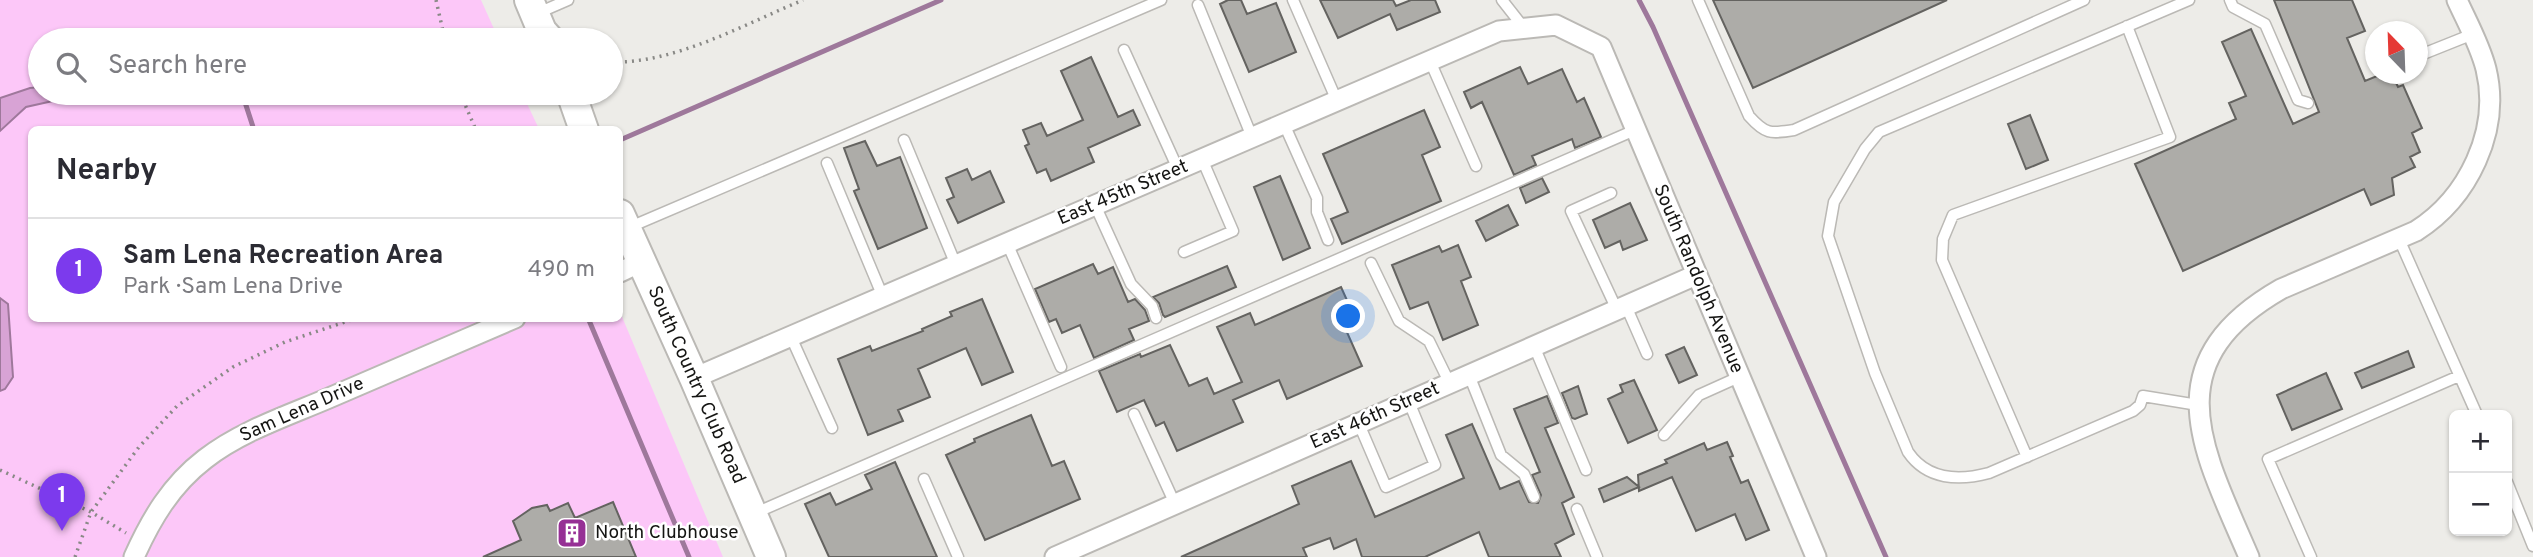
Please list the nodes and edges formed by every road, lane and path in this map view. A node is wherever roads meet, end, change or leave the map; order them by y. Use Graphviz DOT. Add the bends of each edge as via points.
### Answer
graph roads {
  1 [pos="436,0"];
  2 [pos="568,0"];
  3 [pos="803,0"];
  4 [pos="1161,0"];
  5 [pos="1293,0"];
  6 [pos="1502,0"];
  7 [pos="1698,0"];
  8 [pos="2084,0"];
  9 [pos="2189,0"];
  10 [pos="2230,0"];
  11 [pos="2457,0"];
  12 [pos="1198,5"];
  13 [pos="539,25"];
  14 [pos="1556,25"];
  15 [pos="2127,26"];
  16 [pos="442,28"];
  17 [pos="1524,28"];
  18 [pos="2473,34"];
  19 [pos="1124,50"];
  20 [pos="2428,52"];
  21 [pos="1430,61"];
  22 [pos="623,62"];
  23 [pos="1337,101"];
  24 [pos="2308,103"];
  25 [pos="465,105"];
  26 [pos="574,105"];
  27 [pos="1284,124"];
  28 [pos="474,126"];
  29 [pos="582,126"];
  30 [pos="1636,130"];
  31 [pos="1252,137"];
  32 [pos="904,140"];
  33 [pos="1202,159"];
  34 [pos="827,163"];
  35 [pos="1476,166"];
  36 [pos="1178,169"];
  37 [pos="1611,193"];
  38 [pos="1095,205"];
  39 [pos="623,221"];
  40 [pos="2399,239"];
  41 [pos="1328,240"];
  42 [pos="1007,243"];
  43 [pos="1184,252"];
  44 [pos="1371,263"];
  45 [pos="956,265"];
  46 [pos="631,267"];
  47 [pos="1696,275"];
  48 [pos="883,296"];
  49 [pos="1621,308"];
  50 [pos="1156,318"];
  51 [pos="345,322"];
  52 [pos="506,322"];
  53 [pos="791,337"];
  54 [pos="1534,346"];
  55 [pos="1647,354"];
  56 [pos="1061,366"];
  57 [pos="1469,375"];
  58 [pos="2459,376"];
  59 [pos="1739,377"];
  60 [pos="694,378"];
  61 [pos="1450,384"];
  62 [pos="1409,402"];
  63 [pos="2198,405"];
  64 [pos="2475,410"];
  65 [pos="1134,414"];
  66 [pos="1359,424"];
  67 [pos="832,428"];
  68 [pos="1664,435"];
  69 [pos="2027,457"];
  70 [pos="0,470"];
  71 [pos="1586,470"];
  72 [pos="924,479"];
  73 [pos="2512,494"];
  74 [pos="1534,497"];
  75 [pos="1175,504"];
  76 [pos="1577,509"];
  77 [pos="91,512"];
  78 [pos="753,514"];
  79 [pos="2533,546"];
  80 [pos="137,550"];
  81 [pos="75,557"];
  82 [pos="771,557"];
  83 [pos="958,557"];
  84 [pos="1055,557"];
  85 [pos="1597,557"];
  86 [pos="1816,557"];
  87 [pos="2249,557"];
  88 [pos="2311,557"];
  1 -- 16 [label="path"];
  2 -- 13 [label="lane"];
  3 -- 22 [label="path" via="684,48"];
  4 -- 39 [label="lane"];
  5 -- 23 [label="lane"];
  6 -- 17 [label="lane"];
  7 -- 8 [label="lane" via="1749,116 1762,130 1779,132 1794,130"];
  9 -- 15 [label="lane"];
  10 -- 24 [label="lane" via="2233,7 2265,24 2298,100"];
  11 -- 18 [label="street"];
  12 -- 31 [label="lane"];
  14 -- 17 [label="street, East 45th Street"];
  14 -- 30 [label="street, South Randolph Avenue" via="1601,47"];
  15 -- 69 [label="lane" via="2170,137 1953,215 1942,239 1942,260"];
  15 -- 69 [label="lane" via="1887,127 1865,149 1830,212 1830,248 1875,373 1914,461 1936,474 1968,479"];
  17 -- 21 [label="street, East 45th Street" via="1499,31"];
  18 -- 20 [label="lane"];
  18 -- 40 [label="street" via="2489,85 2488,117 2478,156 2446,207"];
  19 -- 36 [label="lane"];
  21 -- 23 [label="street, East 45th Street"];
  21 -- 35 [label="lane"];
  23 -- 27 [label="street, East 45th Street"];
  25 -- 28 [label="path"];
  26 -- 29 [label="street"];
  27 -- 31 [label="street, East 45th Street"];
  27 -- 41 [label="lane" via="1317,198 1317,212"];
  30 -- 47 [label="street, South Randolph Avenue"];
  30 -- 78 [label="lane"];
  31 -- 33 [label="street, East 45th Street"];
  32 -- 45 [label="lane"];
  33 -- 36 [label="street, East 45th Street"];
  33 -- 43 [label="lane" via="1233,231"];
  34 -- 48 [label="lane"];
  36 -- 38 [label="street, East 45th Street"];
  37 -- 49 [label="lane" via="1571,211"];
  38 -- 42 [label="street, East 45th Street"];
  38 -- 50 [label="lane" via="1131,284 1152,306"];
  39 -- 46 [label="street, South Country Club Road"];
  40 -- 58 [label="lane"];
  40 -- 63 [label="street" via="2260,301 2228,330 2209,360"];
  42 -- 45 [label="street, East 45th Street"];
  42 -- 56 [label="lane"];
  44 -- 61 [label="lane" via="1399,321 1429,341"];
  45 -- 48 [label="street, East 45th Street"];
  46 -- 60 [label="street, South Country Club Road"];
  47 -- 49 [label="street, East 46th Street"];
  47 -- 59 [label="street, South Randolph Avenue"];
  48 -- 53 [label="street, East 45th Street"];
  49 -- 54 [label="street, East 46th Street"];
  49 -- 55 [label="lane"];
  51 -- 77 [label="path" via="285,342 233,367 177,406 139,447"];
  52 -- 80 [label="street, Sam Lena Drive" via="220,448 175,487"];
  53 -- 60 [label="street, East 45th Street"];
  53 -- 67 [label="lane"];
  54 -- 57 [label="street, East 46th Street"];
  54 -- 71 [label="lane"];
  57 -- 61 [label="street, East 46th Street"];
  57 -- 74 [label="lane" via="1501,455 1524,474"];
  58 -- 64 [label="lane"];
  58 -- 88 [label="lane" via="2268,459"];
  59 -- 68 [label="lane" via="1699,395"];
  59 -- 86 [label="street, South Randolph Avenue"];
  60 -- 78 [label="street, South Country Club Road"];
  61 -- 62 [label="street, East 46th Street"];
  62 -- 66 [label="street, East 46th Street"];
  62 -- 66 [label="lane" via="1435,465 1386,487"];
  63 -- 69 [label="lane" via="2143,396 2133,411"];
  63 -- 87 [label="street" via="2209,463"];
  65 -- 75 [label="lane"];
  66 -- 75 [label="street, East 46th Street"];
  70 -- 77 [label="path"];
  72 -- 83 [label="lane"];
  73 -- 79 [label="lane"];
  75 -- 84 [label="street, East 46th Street"];
  76 -- 85 [label="lane"];
  77 -- 80 [label="path"];
  77 -- 81 [label="path"];
  78 -- 82 [label="street, South Country Club Road"];
}
